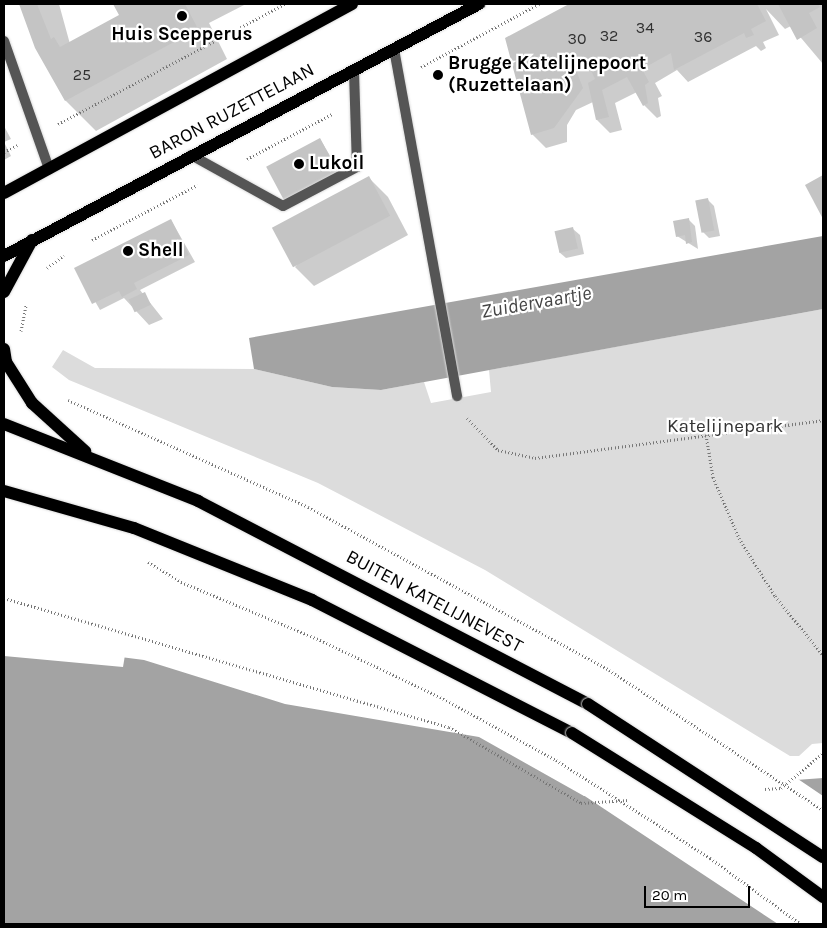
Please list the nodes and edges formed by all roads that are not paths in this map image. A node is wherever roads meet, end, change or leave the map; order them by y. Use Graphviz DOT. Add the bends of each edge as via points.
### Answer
graph roads {
  1 [pos="352,4"];
  2 [pos="479,4"];
  3 [pos="4,41"];
  4 [pos="394,49"];
  5 [pos="354,70"];
  6 [pos="191,155"];
  7 [pos="49,168"];
  8 [pos="4,193"];
  9 [pos="32,239"];
  10 [pos="4,256"];
  11 [pos="4,292"];
  12 [pos="4,349"];
  13 [pos="457,396"];
  14 [pos="4,424"];
  15 [pos="91,456"];
  16 [pos="4,491"];
  17 [pos="823,857"];
  18 [pos="823,897"];
  1 -- 7 [label="main road, BARON RUZETTELAAN"];
  2 -- 4 [label="main road, BARON RUZETTELAAN"];
  3 -- 7 [label="street"];
  4 -- 5 [label="main road, BARON RUZETTELAAN"];
  4 -- 13 [label="street"];
  5 -- 6 [label="main road, BARON RUZETTELAAN"];
  5 -- 6 [label="street" via="357,167 284,206"];
  6 -- 9 [label="main road, BARON RUZETTELAAN"];
  7 -- 8 [label="main road, BARON RUZETTELAAN"];
  9 -- 10 [label="main road, BARON RUZETTELAAN"];
  9 -- 11 [label="main road"];
  12 -- 15 [label="main road" via="6,362 32,404"];
  14 -- 15 [label="main road, BUITEN KATELIJNEVEST"];
  15 -- 17 [label="main road, BUITEN KATELIJNEVEST, bridge" via="198,501 588,704"];
  16 -- 18 [label="main road, bridge" via="134,528 312,600 572,734 756,848"];
}
